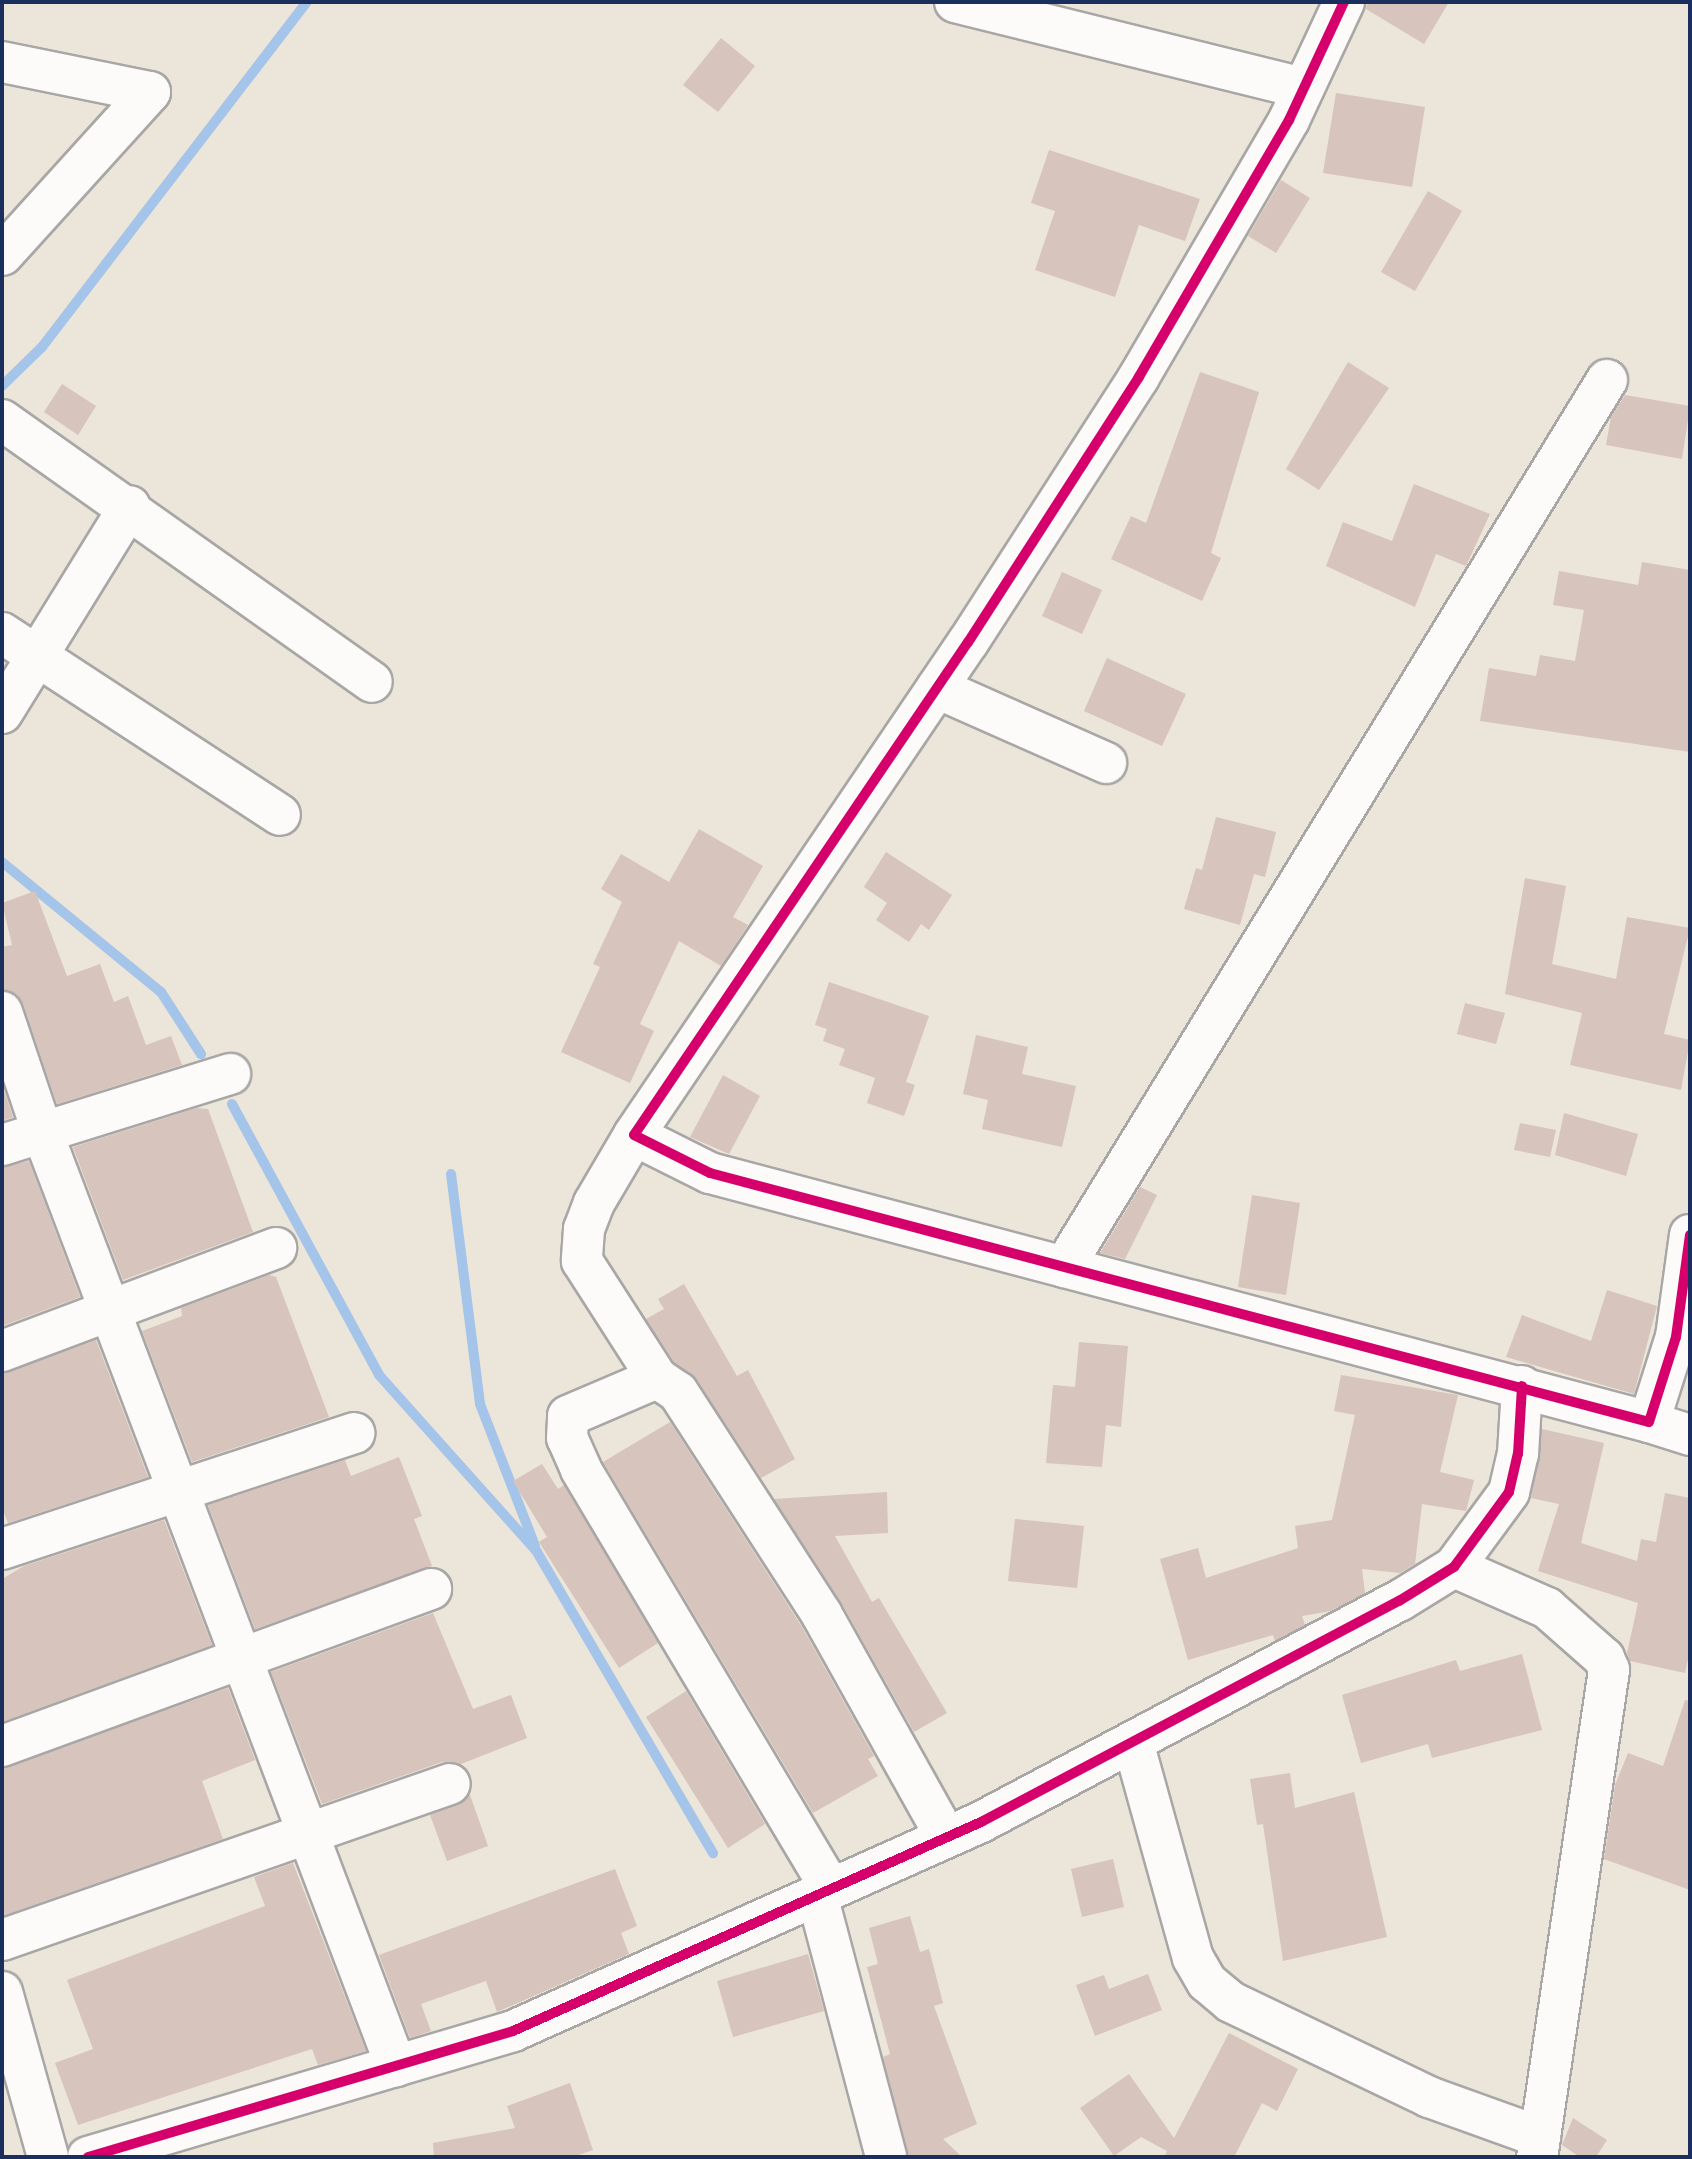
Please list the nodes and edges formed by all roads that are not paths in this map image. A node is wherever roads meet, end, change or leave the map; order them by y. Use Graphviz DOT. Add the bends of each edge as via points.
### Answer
graph roads {
  1 [pos="955,2"];
  2 [pos="1344,2"];
  3 [pos="2,62"];
  4 [pos="1303,88"];
  5 [pos="10,239"];
  6 [pos="1607,380"];
  7 [pos="2,420"];
  8 [pos="130,506"];
  9 [pos="2,633"];
  10 [pos="36,656"];
  11 [pos="372,682"];
  12 [pos="937,688"];
  13 [pos="2,713"];
  14 [pos="1106,763"];
  15 [pos="280,815"];
  16 [pos="2,1012"];
  17 [pos="230,1074"];
  18 [pos="43,1134"];
  19 [pos="634,1135"];
  20 [pos="2,1145"];
  21 [pos="1690,1235"];
  22 [pos="276,1248"];
  23 [pos="1064,1267"];
  24 [pos="111,1313"];
  25 [pos="2,1351"];
  26 [pos="657,1378"];
  27 [pos="1522,1386"];
  28 [pos="1649,1422"];
  29 [pos="354,1433"];
  30 [pos="1690,1435"];
  31 [pos="180,1493"];
  32 [pos="2,1549"];
  33 [pos="1454,1567"];
  34 [pos="431,1589"];
  35 [pos="243,1662"];
  36 [pos="1133,1742"];
  37 [pos="2,1746"];
  38 [pos="450,1784"];
  39 [pos="309,1834"];
  40 [pos="946,1837"];
  41 [pos="824,1892"];
  42 [pos="2,1940"];
  43 [pos="2,1992"];
  44 [pos="396,2066"];
  45 [pos="1539,2147"];
  46 [pos="48,2157"];
  47 [pos="88,2157"];
  48 [pos="886,2157"];
  1 -- 4 [label="street"];
  2 -- 4 [label="street"];
  3 -- 5 [label="street" via="150,92"];
  4 -- 12 [label="street" via="1139,377"];
  6 -- 23 [label="street"];
  7 -- 8 [label="street"];
  8 -- 10 [label="street"];
  8 -- 11 [label="street"];
  9 -- 10 [label="street"];
  10 -- 13 [label="street"];
  10 -- 15 [label="street"];
  12 -- 14 [label="street"];
  12 -- 19 [label="street"];
  16 -- 18 [label="street"];
  17 -- 18 [label="street"];
  18 -- 20 [label="street"];
  18 -- 24 [label="street"];
  19 -- 23 [label="street" via="710,1173"];
  19 -- 26 [label="street" via="594,1203 584,1229 582,1261"];
  21 -- 28 [label="street" via="1676,1337"];
  22 -- 24 [label="street"];
  23 -- 27 [label="street"];
  24 -- 25 [label="street"];
  24 -- 31 [label="street"];
  26 -- 40 [label="street" via="678,1392 822,1615"];
  26 -- 41 [label="street" via="568,1416 567,1438"];
  27 -- 28 [label="street"];
  27 -- 33 [label="street" via="1518,1454 1509,1492"];
  28 -- 30 [label="street"];
  29 -- 31 [label="street"];
  31 -- 32 [label="street"];
  31 -- 35 [label="street"];
  33 -- 36 [label="street"];
  33 -- 45 [label="street" via="1547,1608 1604,1658 1609,1670"];
  34 -- 35 [label="street"];
  35 -- 37 [label="street"];
  35 -- 39 [label="street"];
  36 -- 40 [label="street"];
  36 -- 45 [label="street" via="1193,1958 1207,1982 1231,2002"];
  38 -- 39 [label="street"];
  39 -- 42 [label="street"];
  39 -- 44 [label="street"];
  40 -- 41 [label="street"];
  41 -- 44 [label="street" via="513,2031"];
  41 -- 48 [label="street"];
  43 -- 46 [label="street"];
  44 -- 47 [label="street"];
}
